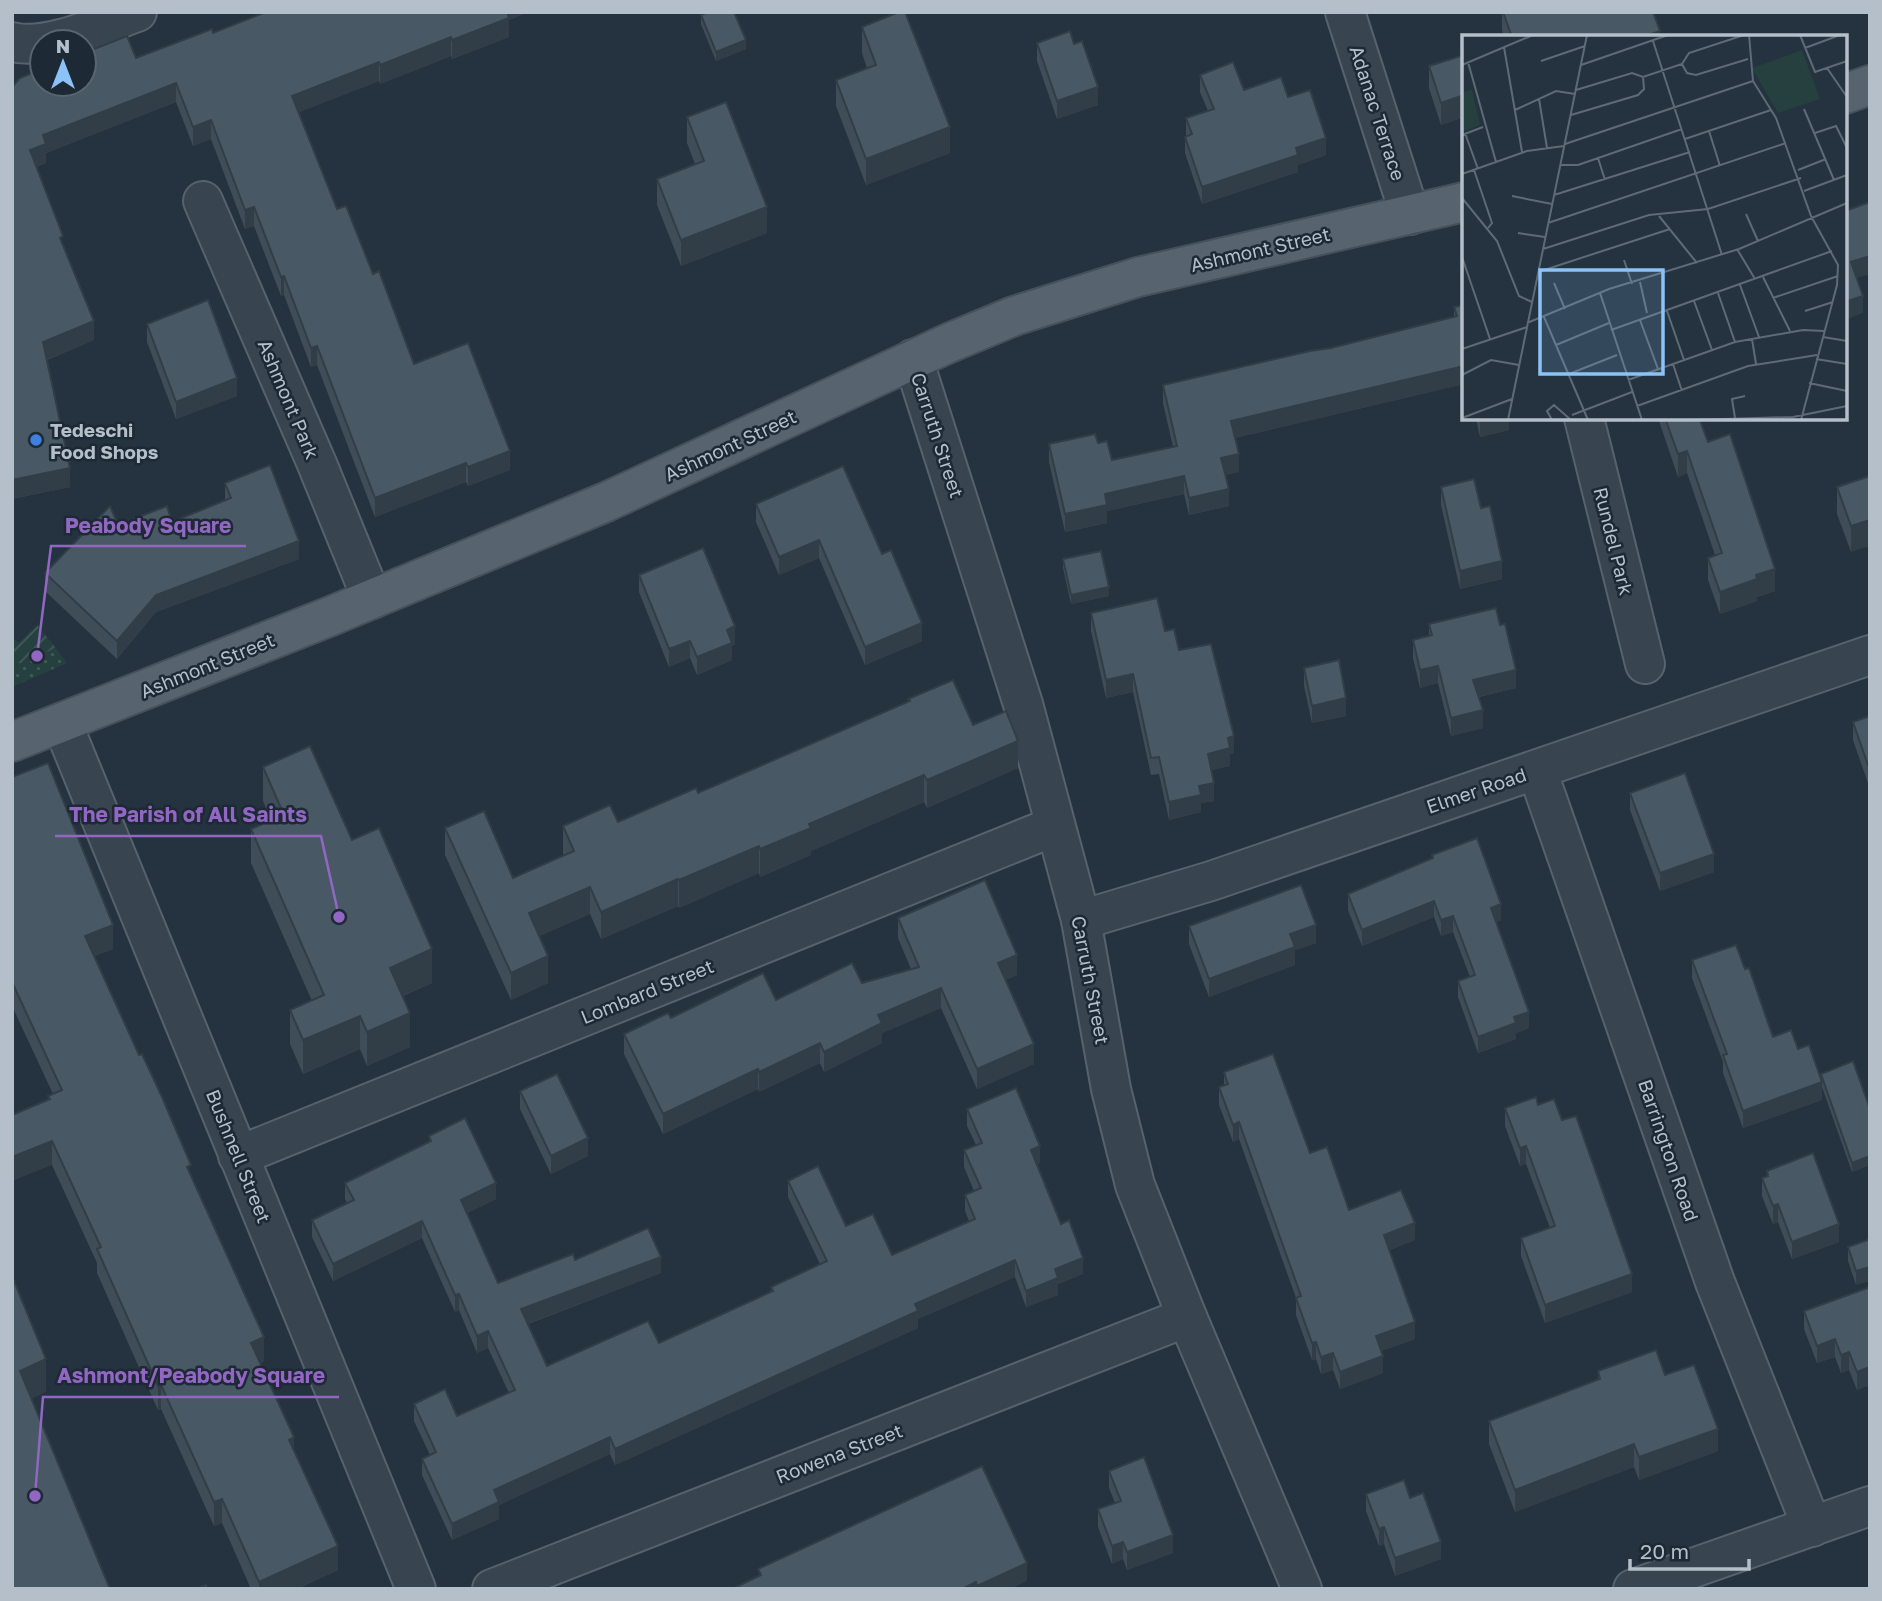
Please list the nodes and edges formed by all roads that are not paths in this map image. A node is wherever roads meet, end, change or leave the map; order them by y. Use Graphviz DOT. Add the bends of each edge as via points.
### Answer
graph roads {
  1 [pos="137,12"];
  2 [pos="1345,12"];
  3 [pos="12,42"];
  4 [pos="1870,85"];
  5 [pos="1847,93"];
  6 [pos="203,201"];
  7 [pos="1462,202"];
  8 [pos="1410,215"];
  9 [pos="913,359"];
  10 [pos="1584,420"];
  11 [pos="372,599"];
  12 [pos="1870,655"];
  13 [pos="1644,664"];
  14 [pos="62,723"];
  15 [pos="12,742"];
  16 [pos="1536,769"];
  17 [pos="1055,826"];
  18 [pos="1081,920"];
  19 [pos="238,1156"];
  20 [pos="1186,1317"];
  21 [pos="1870,1506"];
  22 [pos="1812,1527"];
  23 [pos="416,1589"];
  24 [pos="492,1589"];
  25 [pos="1302,1589"];
  26 [pos="1633,1589"];
  1 -- 3 [label="street" via="55,40"];
  2 -- 8 [label="street, Adanac Terrace"];
  4 -- 5 [label="main road"];
  6 -- 11 [label="street, Ashmont Park"];
  7 -- 8 [label="main road, Ashmont Street"];
  8 -- 9 [label="main road, Ashmont Street" via="1138,277 982,328"];
  9 -- 11 [label="main road, Ashmont Street" via="606,502"];
  9 -- 17 [label="street, Carruth Street" via="1023,704"];
  10 -- 13 [label="street, Rundel Park"];
  11 -- 14 [label="main road, Ashmont Street"];
  12 -- 16 [label="street, Elmer Road"];
  14 -- 15 [label="main road, Ashmont Street"];
  14 -- 19 [label="street, Bushnell Street"];
  16 -- 18 [label="street, Elmer Road" via="1211,881"];
  16 -- 22 [label="street, Barrington Road" via="1715,1282"];
  17 -- 18 [label="street, Carruth Street"];
  17 -- 19 [label="street, Lombard Street"];
  18 -- 20 [label="street, Carruth Street" via="1111,1089 1135,1185"];
  19 -- 23 [label="street, Bushnell Street"];
  20 -- 24 [label="street, Rowena Street"];
  20 -- 25 [label="street, Carruth Street"];
  21 -- 22 [label="street"];
  22 -- 26 [label="street"];
}
